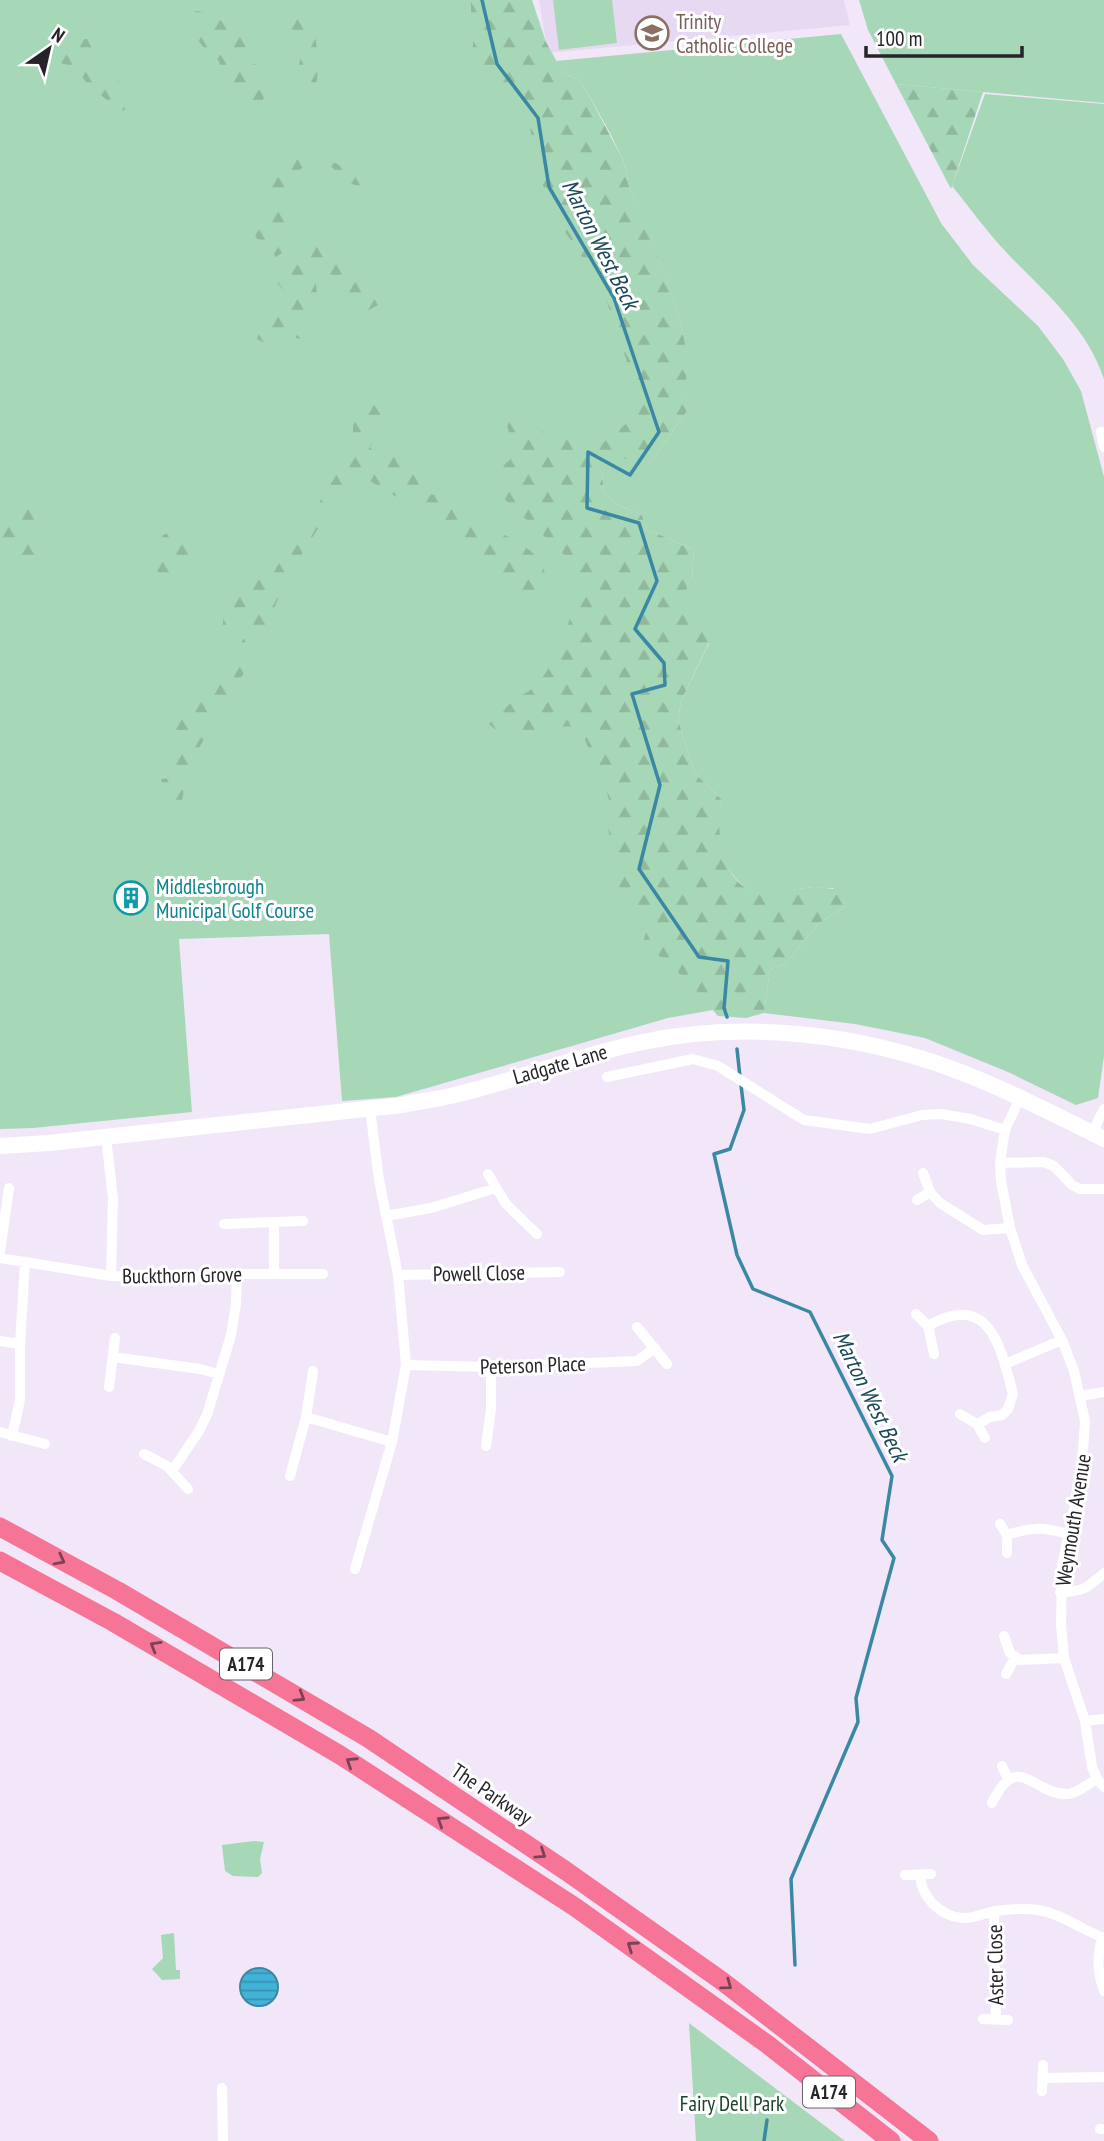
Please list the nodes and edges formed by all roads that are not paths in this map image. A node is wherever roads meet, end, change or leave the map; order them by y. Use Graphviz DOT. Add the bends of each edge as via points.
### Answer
graph roads {
  1 [pos="1101,432"];
  2 [pos="1104,447"];
  3 [pos="607,1077"];
  4 [pos="1020,1098"];
  5 [pos="370,1108"];
  6 [pos="1104,1109"];
  7 [pos="1005,1130"];
  8 [pos="1098,1136"];
  9 [pos="106,1137"];
  10 [pos="0,1146"];
  11 [pos="1000,1163"];
  12 [pos="923,1172"];
  13 [pos="488,1174"];
  14 [pos="9,1188"];
  15 [pos="496,1188"];
  16 [pos="1104,1189"];
  17 [pos="930,1192"];
  18 [pos="918,1200"];
  19 [pos="386,1216"];
  20 [pos="303,1221"];
  21 [pos="274,1222"];
  22 [pos="224,1224"];
  23 [pos="1010,1228"];
  24 [pos="537,1234"];
  25 [pos="0,1252"];
  26 [pos="0,1258"];
  27 [pos="25,1262"];
  28 [pos="560,1272"];
  29 [pos="237,1274"];
  30 [pos="274,1274"];
  31 [pos="323,1274"];
  32 [pos="398,1275"];
  33 [pos="111,1276"];
  34 [pos="916,1314"];
  35 [pos="637,1326"];
  36 [pos="928,1326"];
  37 [pos="115,1338"];
  38 [pos="1062,1340"];
  39 [pos="0,1341"];
  40 [pos="20,1344"];
  41 [pos="655,1349"];
  42 [pos="934,1354"];
  43 [pos="113,1357"];
  44 [pos="667,1364"];
  45 [pos="1005,1364"];
  46 [pos="406,1365"];
  47 [pos="491,1367"];
  48 [pos="313,1371"];
  49 [pos="219,1374"];
  50 [pos="109,1387"];
  51 [pos="1104,1392"];
  52 [pos="1080,1396"];
  53 [pos="960,1414"];
  54 [pos="306,1418"];
  55 [pos="977,1424"];
  56 [pos="0,1432"];
  57 [pos="12,1436"];
  58 [pos="985,1438"];
  59 [pos="391,1442"];
  60 [pos="45,1444"];
  61 [pos="486,1446"];
  62 [pos="144,1454"];
  63 [pos="172,1471"];
  64 [pos="290,1476"];
  65 [pos="188,1489"];
  66 [pos="1000,1524"];
  67 [pos="0,1527"];
  68 [pos="1068,1534"];
  69 [pos="1007,1535"];
  70 [pos="1007,1553"];
  71 [pos="0,1560"];
  72 [pos="355,1569"];
  73 [pos="1104,1573"];
  74 [pos="1060,1592"];
  75 [pos="1004,1636"];
  76 [pos="1015,1658"];
  77 [pos="1064,1658"];
  78 [pos="1006,1674"];
  79 [pos="1104,1718"];
  80 [pos="1085,1721"];
  81 [pos="1002,1766"];
  82 [pos="1008,1779"];
  83 [pos="1100,1783"];
  84 [pos="992,1803"];
  85 [pos="905,1875"];
  86 [pos="994,1911"];
  87 [pos="1103,1937"];
  88 [pos="1104,1991"];
  89 [pos="984,2019"];
  90 [pos="996,2019"];
  91 [pos="1008,2020"];
  92 [pos="1043,2066"];
  93 [pos="1104,2077"];
  94 [pos="1043,2078"];
  95 [pos="222,2088"];
  96 [pos="1042,2091"];
  97 [pos="223,2141"];
  98 [pos="891,2141"];
  99 [pos="929,2141"];
  1 -- 2 [label="street"];
  3 -- 7 [label="street" via="693,1059 718,1066 804,1120 870,1129 941,1114"];
  4 -- 5 [label="main road, Ladgate Lane" via="953,1069 861,1043 759,1032 646,1041 455,1095"];
  4 -- 7 [label="street, Weymouth Avenue"];
  4 -- 8 [label="main road, Ladgate Lane"];
  5 -- 9 [label="main road, Ladgate Lane"];
  5 -- 19 [label="street"];
  6 -- 8 [label="street"];
  7 -- 11 [label="street, Weymouth Avenue"];
  9 -- 10 [label="main road, Ladgate Lane"];
  9 -- 33 [label="street" via="113,1198"];
  11 -- 16 [label="street" via="1044,1162 1080,1189"];
  11 -- 23 [label="street, Weymouth Avenue"];
  12 -- 17 [label="street"];
  13 -- 15 [label="street"];
  14 -- 25 [label="street"];
  15 -- 19 [label="street"];
  15 -- 24 [label="street"];
  17 -- 18 [label="street"];
  17 -- 23 [label="street" via="983,1230"];
  19 -- 32 [label="street"];
  20 -- 21 [label="street"];
  21 -- 22 [label="street"];
  21 -- 30 [label="street"];
  23 -- 38 [label="street, Weymouth Avenue" via="1022,1265"];
  26 -- 27 [label="street, Buckthorn Grove"];
  27 -- 33 [label="street, Buckthorn Grove"];
  27 -- 40 [label="street"];
  28 -- 32 [label="street, Powell Close"];
  29 -- 30 [label="street, Buckthorn Grove"];
  29 -- 33 [label="street, Buckthorn Grove"];
  29 -- 49 [label="street" via="231,1335"];
  30 -- 31 [label="street, Buckthorn Grove"];
  32 -- 46 [label="street"];
  34 -- 36 [label="street"];
  35 -- 41 [label="street"];
  36 -- 42 [label="street"];
  36 -- 45 [label="street" via="953,1316 976,1318 997,1338"];
  37 -- 43 [label="street"];
  38 -- 45 [label="street"];
  38 -- 52 [label="street, Weymouth Avenue"];
  39 -- 40 [label="street"];
  40 -- 57 [label="street" via="20,1400"];
  41 -- 44 [label="street"];
  41 -- 47 [label="street, Peterson Place" via="637,1361"];
  43 -- 49 [label="street"];
  43 -- 50 [label="street"];
  45 -- 55 [label="street" via="1012,1402 1002,1415"];
  46 -- 47 [label="street, Peterson Place"];
  46 -- 59 [label="street"];
  47 -- 61 [label="street"];
  48 -- 54 [label="street"];
  49 -- 63 [label="street" via="207,1415"];
  51 -- 52 [label="street"];
  52 -- 68 [label="street, Weymouth Avenue" via="1085,1441"];
  53 -- 55 [label="street"];
  54 -- 59 [label="street"];
  54 -- 64 [label="street"];
  55 -- 58 [label="street"];
  56 -- 57 [label="street"];
  57 -- 60 [label="street"];
  59 -- 72 [label="street"];
  62 -- 63 [label="street"];
  63 -- 65 [label="street"];
  66 -- 69 [label="street"];
  67 -- 99 [label="highway, The Parkway / A174, one-way" via="368,1738 711,1973"];
  68 -- 69 [label="street" via="1044,1527"];
  68 -- 74 [label="street, Weymouth Avenue"];
  69 -- 70 [label="street"];
  98 -- 71 [label="highway, A174, one-way" via="767,2044 575,1907 329,1749"];
  73 -- 74 [label="street" via="1088,1588"];
  74 -- 77 [label="street, Weymouth Avenue"];
  75 -- 76 [label="street"];
  76 -- 77 [label="street"];
  76 -- 78 [label="street"];
  77 -- 80 [label="street, Weymouth Avenue"];
  79 -- 80 [label="street"];
  80 -- 83 [label="street, Weymouth Avenue"];
  81 -- 82 [label="street"];
  82 -- 83 [label="street" via="1024,1778 1070,1795"];
  82 -- 84 [label="street"];
  85 -- 86 [label="street" via="926,1875 920,1883 928,1899 943,1912 962,1918"];
  86 -- 87 [label="street" via="1040,1910"];
  86 -- 90 [label="street, Aster Close"];
  87 -- 88 [label="street" via="1097,1969"];
  89 -- 90 [label="street, Aster Close"];
  90 -- 91 [label="street, Aster Close"];
  92 -- 94 [label="street"];
  93 -- 94 [label="street"];
  94 -- 96 [label="street"];
  95 -- 97 [label="street"];
}
